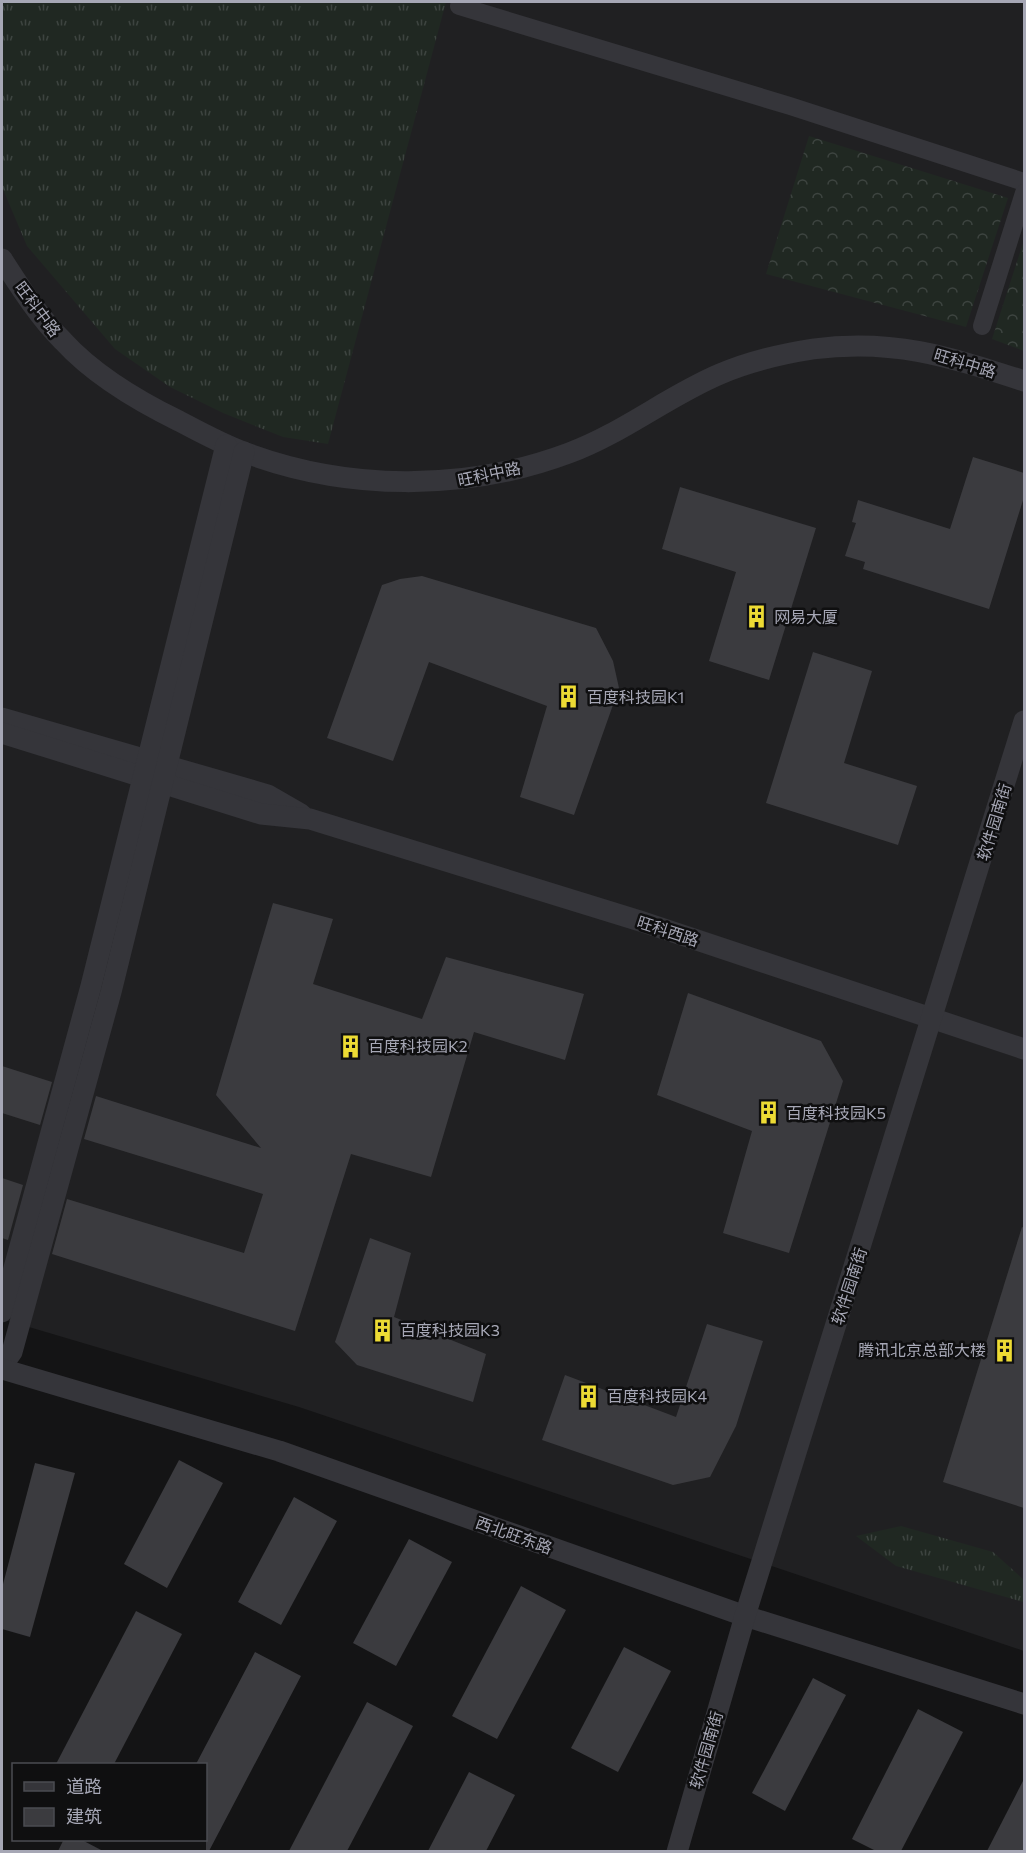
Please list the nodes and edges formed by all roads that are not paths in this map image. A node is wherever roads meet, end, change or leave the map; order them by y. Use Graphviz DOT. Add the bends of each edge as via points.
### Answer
graph roads {
  1 [pos="459,6"];
  2 [pos="1024,182"];
  3 [pos="1024,193"];
  4 [pos="2,259"];
  5 [pos="982,326"];
  6 [pos="1024,381"];
  7 [pos="235,449"];
  8 [pos="2,718"];
  9 [pos="1024,721"];
  10 [pos="2,733"];
  11 [pos="154,771"];
  12 [pos="933,1020"];
  13 [pos="1024,1049"];
  14 [pos="2,1312"];
  15 [pos="2,1368"];
  16 [pos="745,1616"];
  17 [pos="1024,1704"];
  18 [pos="677,1851"];
  1 -- 2 [label="street"];
  3 -- 5 [label="street"];
  4 -- 7 [label="street, 旺科中路" via="63,342 88,363 139,401"];
  6 -- 7 [label="street, 旺科中路" via="918,349 815,349 744,364 717,375 569,453 452,482 341,477 295,468"];
  7 -- 11 [label="street"];
  8 -- 11 [label="street"];
  9 -- 12 [label="street, 软件园南街"];
  10 -- 11 [label="street"];
  11 -- 12 [label="street, 旺科西路" via="268,795 309,819 630,918"];
  11 -- 14 [label="street"];
  11 -- 15 [label="street" via="108,1004 12,1352"];
  12 -- 13 [label="street, 旺科西路"];
  12 -- 16 [label="street, 软件园南街"];
  15 -- 16 [label="street, 西北旺东路" via="279,1451"];
  16 -- 17 [label="street, 西北旺东路"];
  16 -- 18 [label="street, 软件园南街"];
}
